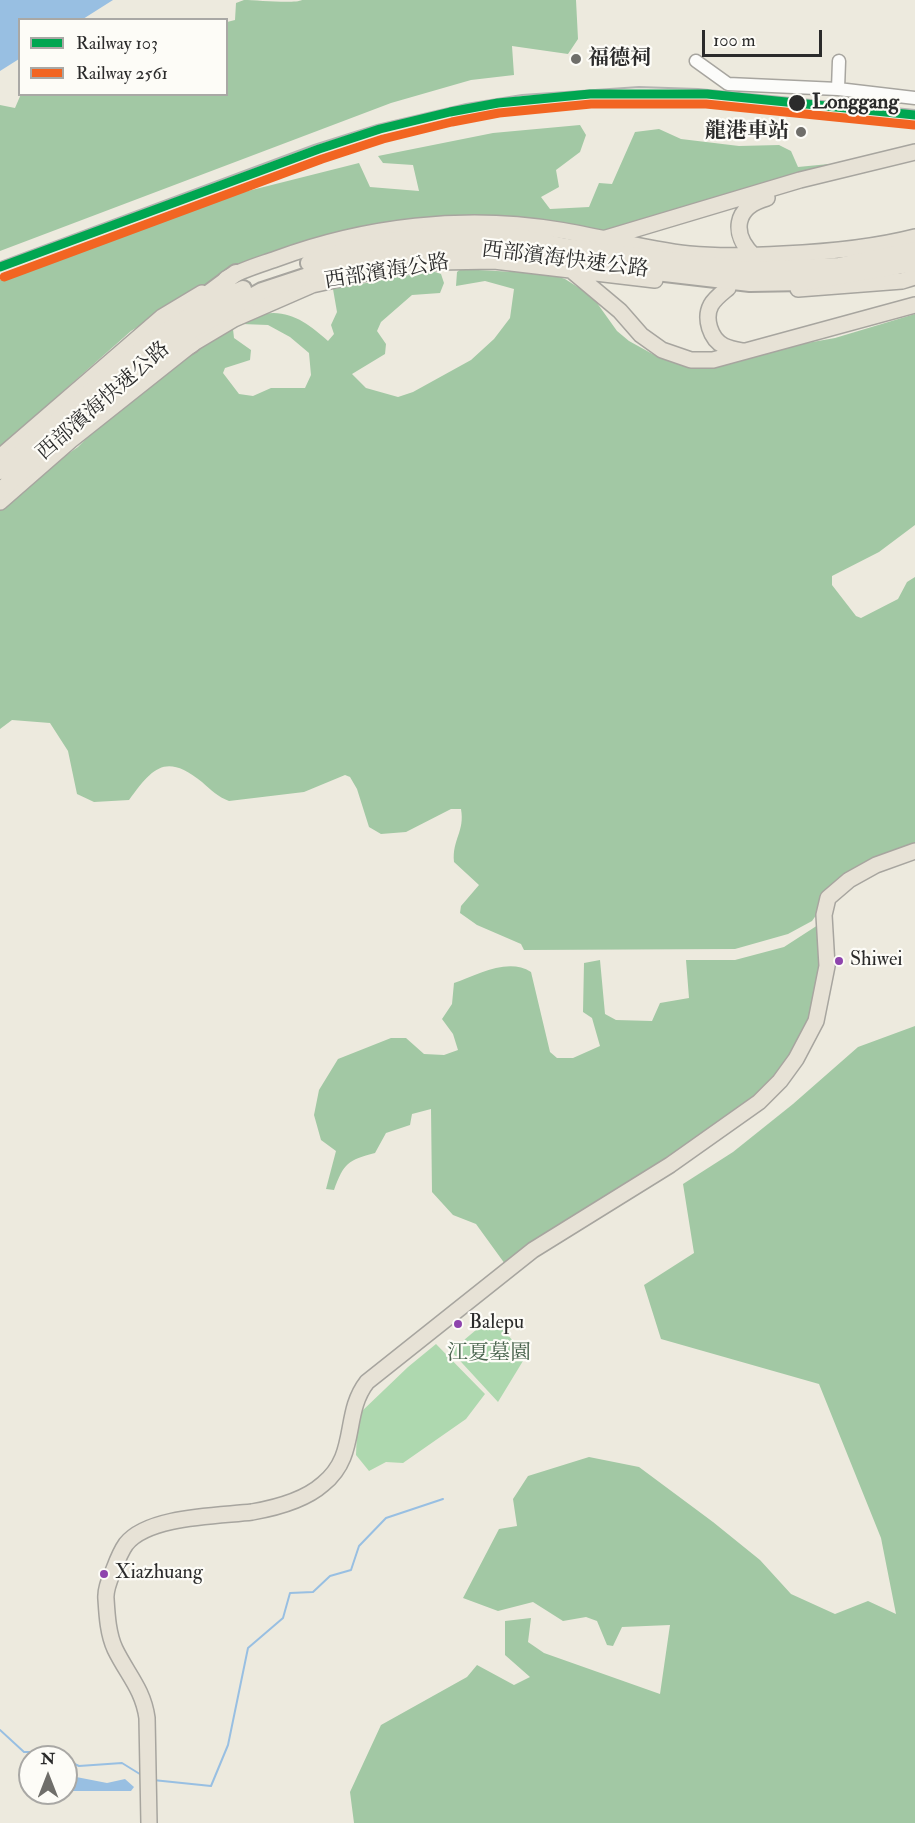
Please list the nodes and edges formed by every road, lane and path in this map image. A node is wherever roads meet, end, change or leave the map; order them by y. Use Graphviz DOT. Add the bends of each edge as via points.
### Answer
graph roads {
  1 [pos="696,61"];
  2 [pos="839,61"];
  3 [pos="838,89"];
  4 [pos="915,98"];
  5 [pos="915,154"];
  6 [pos="892,159"];
  7 [pos="915,237"];
  8 [pos="603,239"];
  9 [pos="915,250"];
  10 [pos="754,256"];
  11 [pos="915,263"];
  12 [pos="570,269"];
  13 [pos="236,273"];
  14 [pos="915,277"];
  15 [pos="728,288"];
  16 [pos="915,305"];
  17 [pos="192,344"];
  18 [pos="746,352"];
  19 [pos="95,386"];
  20 [pos="62,437"];
  21 [pos="0,457"];
  22 [pos="0,471"];
  23 [pos="0,492"];
  24 [pos="0,502"];
  25 [pos="915,852"];
  26 [pos="149,1823"];
  1 -- 3 [label="street" via="728,84"];
  2 -- 3 [label="street"];
  3 -- 4 [label="street"];
  5 -- 6 [label="main road"];
  6 -- 8 [label="main road" via="801,180"];
  6 -- 10 [label="main road" via="752,204 743,212 739,229 744,247"];
  7 -- 10 [label="main road, 西部濱海公路" via="839,251"];
  8 -- 10 [label="main road, 西部濱海公路" via="690,254"];
  8 -- 13 [label="main road, 西部濱海公路" via="557,229 498,224 407,227 301,250"];
  9 -- 19 [label="highway, 西部濱海快速公路" via="839,266 748,270 566,247 515,236 425,236 382,242 263,279 218,301 167,331"];
  11 -- 20 [label="highway, 西部濱海快速公路" via="805,282 750,283 510,250 449,249 344,264 262,291 176,339"];
  12 -- 15 [label="main road, 西部濱海公路"];
  12 -- 17 [label="main road, 西部濱海公路" via="494,261 439,262 354,274 282,297"];
  12 -- 18 [label="main road" via="662,350 691,360 713,360"];
  13 -- 19 [label="highway" via="174,318"];
  13 -- 21 [label="main road, 西部濱海公路" via="162,317"];
  14 -- 15 [label="main road, 西部濱海公路" via="782,291"];
  15 -- 18 [label="main road" via="710,307 710,329 723,346"];
  16 -- 18 [label="main road"];
  17 -- 20 [label="highway" via="159,363"];
  17 -- 24 [label="main road, 西部濱海公路"];
  19 -- 22 [label="highway, 西部濱海快速公路"];
  20 -- 23 [label="highway, 西部濱海快速公路"];
  25 -- 26 [label="main road" via="876,865 828,898 824,915 827,966 816,1021 780,1081 759,1102 670,1166 533,1250 367,1382 358,1393 347,1449 324,1484 284,1504 161,1524 127,1543 106,1596 114,1647 145,1702"];
}
